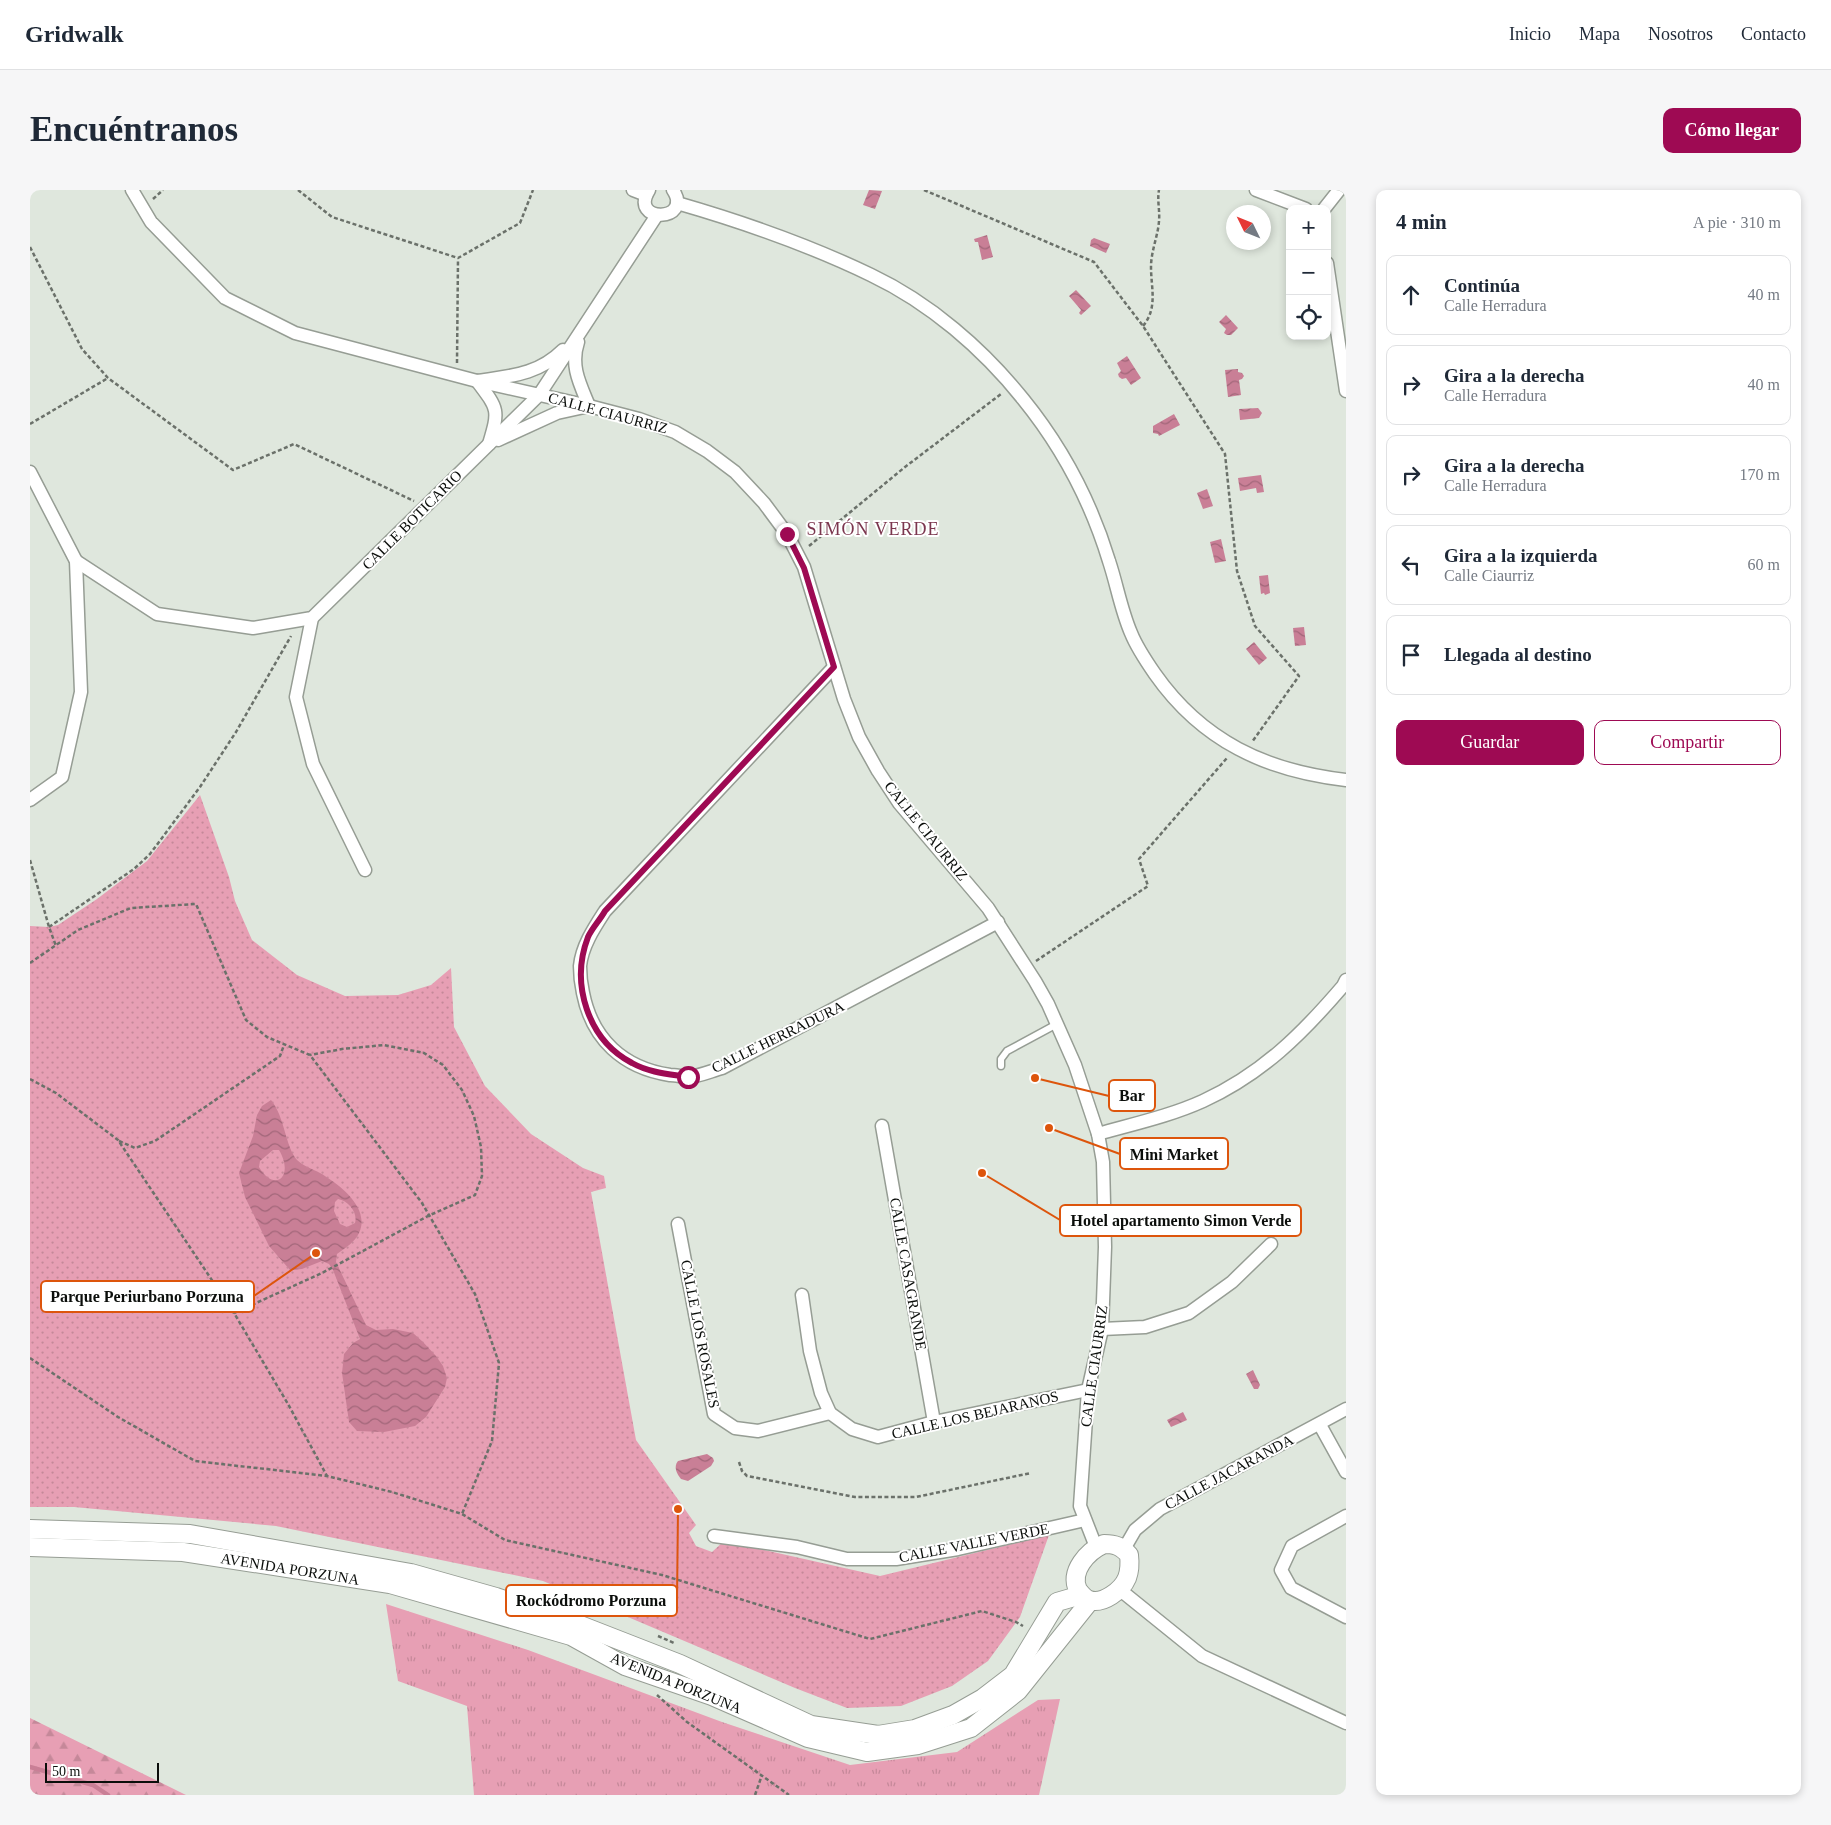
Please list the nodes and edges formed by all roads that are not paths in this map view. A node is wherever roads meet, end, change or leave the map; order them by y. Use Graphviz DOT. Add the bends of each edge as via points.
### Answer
graph roads {
  1 [pos="132,190"];
  2 [pos="633,190"];
  3 [pos="673,190"];
  4 [pos="1256,190"];
  5 [pos="1339,190"];
  6 [pos="648,192"];
  7 [pos="676,203"];
  8 [pos="1295,205"];
  9 [pos="1327,205"];
  10 [pos="657,215"];
  11 [pos="1331,290"];
  12 [pos="580,333"];
  13 [pos="477,381"];
  14 [pos="1346,391"];
  15 [pos="539,394"];
  16 [pos="589,406"];
  17 [pos="488,445"];
  18 [pos="30,472"];
  19 [pos="76,561"];
  20 [pos="306,619"];
  21 [pos="834,667"];
  22 [pos="1346,780"];
  23 [pos="30,800"];
  24 [pos="365,870"];
  25 [pos="998,922"];
  26 [pos="1345,985"];
  27 [pos="1057,1024"];
  28 [pos="1001,1066"];
  29 [pos="882,1126"];
  30 [pos="1098,1134"];
  31 [pos="678,1224"];
  32 [pos="1271,1244"];
  33 [pos="802,1295"];
  34 [pos="1102,1329"];
  35 [pos="1088,1390"];
  36 [pos="1346,1409"];
  37 [pos="830,1414"];
  38 [pos="934,1422"];
  39 [pos="1320,1425"];
  40 [pos="1346,1472"];
  41 [pos="1346,1516"];
  42 [pos="1085,1520"];
  43 [pos="30,1529"];
  44 [pos="714,1536"];
  45 [pos="30,1547"];
  46 [pos="1096,1547"];
  47 [pos="1124,1549"];
  48 [pos="1119,1589"];
  49 [pos="1086,1598"];
  50 [pos="1346,1617"];
  51 [pos="1346,1724"];
  1 -- 13 [label="street, CALLE CIAURRIZ" via="151,222 225,298 295,333"];
  2 -- 6 [label="street"];
  3 -- 7 [label="street"];
  4 -- 8 [label="street"];
  5 -- 9 [label="street"];
  6 -- 10 [label="street" via="645,200 648,210"];
  7 -- 10 [label="street" via="667,215"];
  7 -- 22 [label="street" via="790,240 872,275 950,326 1012,386 1059,450 1095,520 1131,635 1161,682 1190,715 1240,751 1306,774"];
  10 -- 12 [label="street, CALLE BOTICARIO"];
  11 -- 14 [label="street"];
  12 -- 13 [label="street" via="552,361 529,372"];
  12 -- 15 [label="street, CALLE BOTICARIO"];
  12 -- 16 [label="street" via="574,356"];
  13 -- 15 [label="street, CALLE CIAURRIZ"];
  13 -- 17 [label="street" via="494,403 496,419"];
  15 -- 16 [label="street, CALLE CIAURRIZ"];
  15 -- 17 [label="street, CALLE BOTICARIO"];
  16 -- 17 [label="street" via="558,413"];
  16 -- 21 [label="street, CALLE CIAURRIZ" via="675,432 735,472 764,503 798,555 816,602"];
  17 -- 20 [label="street, CALLE BOTICARIO"];
  18 -- 19 [label="street"];
  19 -- 20 [label="street" via="157,614 253,628"];
  19 -- 23 [label="street" via="81,692 62,777"];
  20 -- 24 [label="street" via="296,697 313,764"];
  21 -- 25 [label="street, CALLE CIAURRIZ" via="859,736 878,771 899,802"];
  21 -- 25 [label="street, CALLE HERRADURA" via="605,911 589,936 580,966 585,1005 595,1029 612,1050 633,1064 656,1073 688,1077 722,1068"];
  25 -- 27 [label="street, CALLE CIAURRIZ" via="1027,967"];
  26 -- 30 [label="street" via="1296,1038 1228,1089 1202,1102"];
  27 -- 28 [label="lane" via="1007,1052"];
  27 -- 30 [label="street, CALLE CIAURRIZ" via="1075,1064"];
  29 -- 38 [label="street, CALLE CASAGRANDE"];
  30 -- 34 [label="street, CALLE CIAURRIZ" via="1103,1162 1105,1247"];
  31 -- 37 [label="street, CALLE LOS ROSALES" via="714,1414 736,1428 758,1431"];
  32 -- 34 [label="street" via="1232,1282 1189,1313 1145,1327"];
  33 -- 37 [label="street" via="810,1351"];
  34 -- 35 [label="street, CALLE CIAURRIZ"];
  35 -- 38 [label="street, CALLE LOS BEJARANOS"];
  35 -- 42 [label="street, CALLE CIAURRIZ" via="1080,1506"];
  36 -- 39 [label="street, CALLE JACARANDA"];
  37 -- 38 [label="street, CALLE LOS BEJARANOS" via="852,1430 878,1437"];
  39 -- 40 [label="street"];
  39 -- 47 [label="street, CALLE JACARANDA" via="1160,1509 1134,1530"];
  41 -- 50 [label="street" via="1292,1546 1281,1570 1291,1588"];
  42 -- 44 [label="street, CALLE VALLE VERDE" via="958,1549 896,1559 847,1559 797,1547"];
  42 -- 46 [label="street, CALLE CIAURRIZ"];
  43 -- 49 [label="street, AVENIDA PORZUNA" via="190,1534 411,1573 580,1625 680,1664 811,1725 878,1735 915,1729 953,1715 983,1698 1013,1675 1057,1602"];
  45 -- 49 [label="street, AVENIDA PORZUNA" via="183,1552 390,1584 571,1636 625,1666 712,1696 808,1738 867,1752 918,1745 971,1728 1018,1692"];
  46 -- 47 [label="street" via="1112,1544"];
  46 -- 49 [label="street" via="1077,1570 1076,1584"];
  47 -- 48 [label="street" via="1130,1564 1127,1579"];
  48 -- 49 [label="street" via="1100,1600"];
  48 -- 51 [label="street" via="1202,1656"];
}
